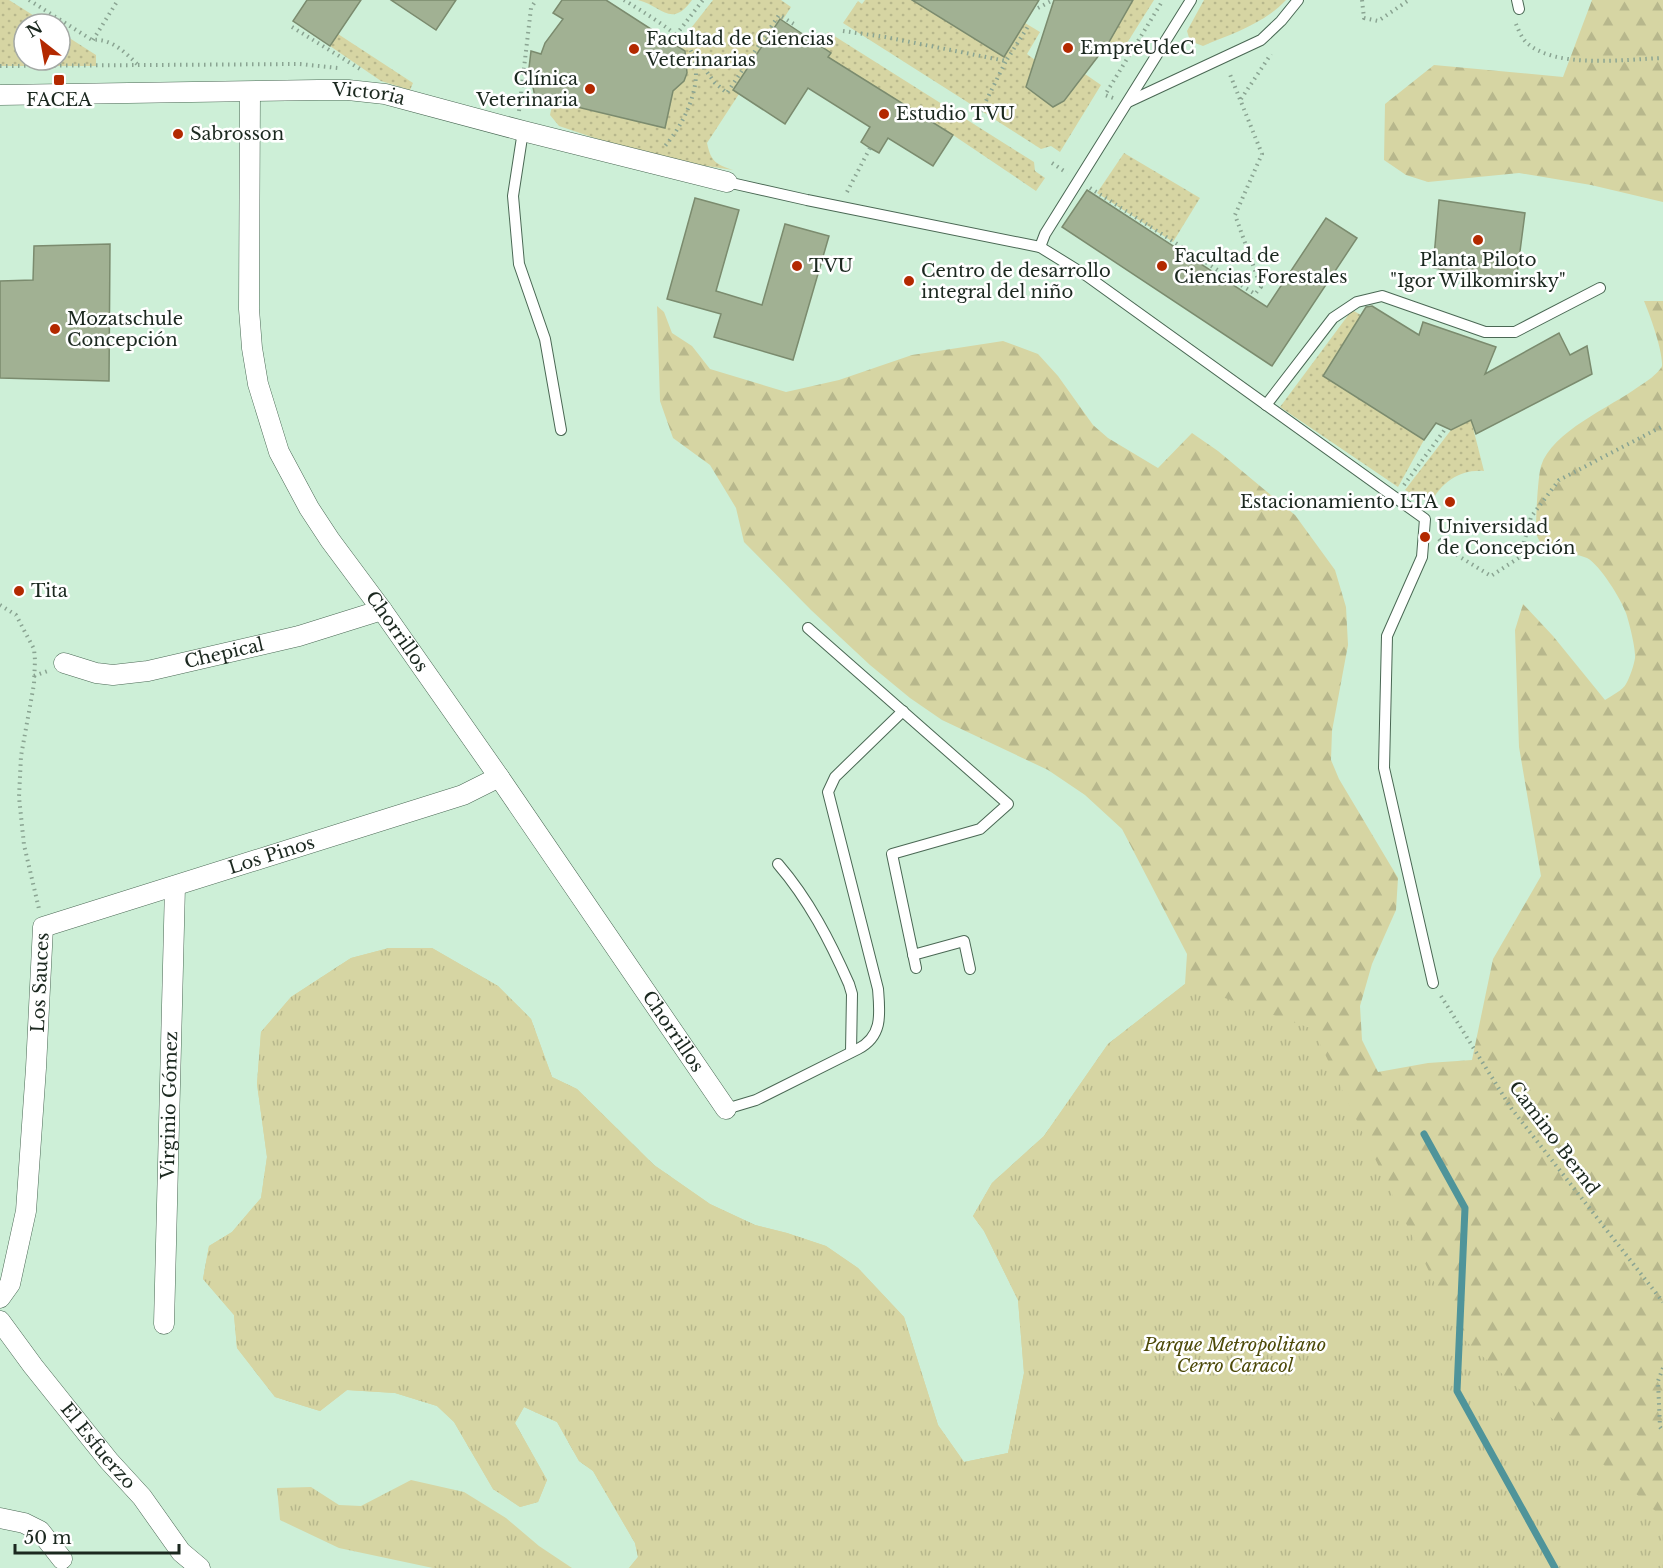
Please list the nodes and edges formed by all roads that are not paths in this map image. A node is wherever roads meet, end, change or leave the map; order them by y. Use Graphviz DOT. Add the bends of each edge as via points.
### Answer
graph roads {
  1 [pos="1191,0"];
  2 [pos="1298,0"];
  3 [pos="250,92"];
  4 [pos="0,95"];
  5 [pos="1127,102"];
  6 [pos="520,124"];
  7 [pos="727,182"];
  8 [pos="1040,247"];
  9 [pos="1600,288"];
  10 [pos="1266,405"];
  11 [pos="561,430"];
  12 [pos="382,610"];
  13 [pos="808,628"];
  14 [pos="64,663"];
  15 [pos="903,711"];
  16 [pos="499,777"];
  17 [pos="778,864"];
  18 [pos="175,886"];
  19 [pos="43,927"];
  20 [pos="913,955"];
  21 [pos="916,968"];
  22 [pos="970,969"];
  23 [pos="1433,983"];
  24 [pos="851,1052"];
  25 [pos="726,1109"];
  26 [pos="0,1298"];
  27 [pos="0,1321"];
  28 [pos="164,1324"];
  29 [pos="0,1518"];
  30 [pos="62,1559"];
  31 [pos="201,1568"];
  1 -- 5 [label="lane"];
  2 -- 5 [label="lane" via="1261,40"];
  3 -- 4 [label="street, Victoria"];
  3 -- 6 [label="street, Victoria" via="348,90 385,94"];
  3 -- 12 [label="street, Chorrillos" via="249,309 258,384 291,477 330,540"];
  5 -- 8 [label="lane"];
  6 -- 7 [label="street, Victoria"];
  6 -- 11 [label="lane" via="513,195 519,264 545,339"];
  7 -- 8 [label="lane"];
  8 -- 10 [label="lane" via="1087,276"];
  9 -- 10 [label="lane" via="1515,332 1485,332 1382,296 1357,302 1333,318"];
  10 -- 23 [label="lane" via="1425,519 1422,557 1387,636 1384,768"];
  12 -- 14 [label="street, Chepical" via="299,636 148,671 113,675"];
  12 -- 16 [label="street, Chorrillos"];
  13 -- 15 [label="lane"];
  15 -- 20 [label="lane" via="1008,804 980,829 892,854"];
  15 -- 24 [label="lane" via="835,777 828,792 878,989 880,1019 876,1034"];
  16 -- 18 [label="street, Los Pinos" via="463,795"];
  16 -- 25 [label="street, Chorrillos"];
  17 -- 24 [label="lane" via="817,918 849,984"];
  18 -- 19 [label="street, Los Pinos"];
  18 -- 28 [label="street, Virginio Gómez"];
  19 -- 26 [label="street, Los Sauces" via="26,1211 10,1284"];
  20 -- 21 [label="lane"];
  20 -- 22 [label="lane" via="964,941"];
  24 -- 25 [label="lane" via="756,1100"];
  27 -- 31 [label="street, El Esfuerzo" via="142,1497 181,1552"];
  29 -- 30 [label="street" via="40,1531"];
}
